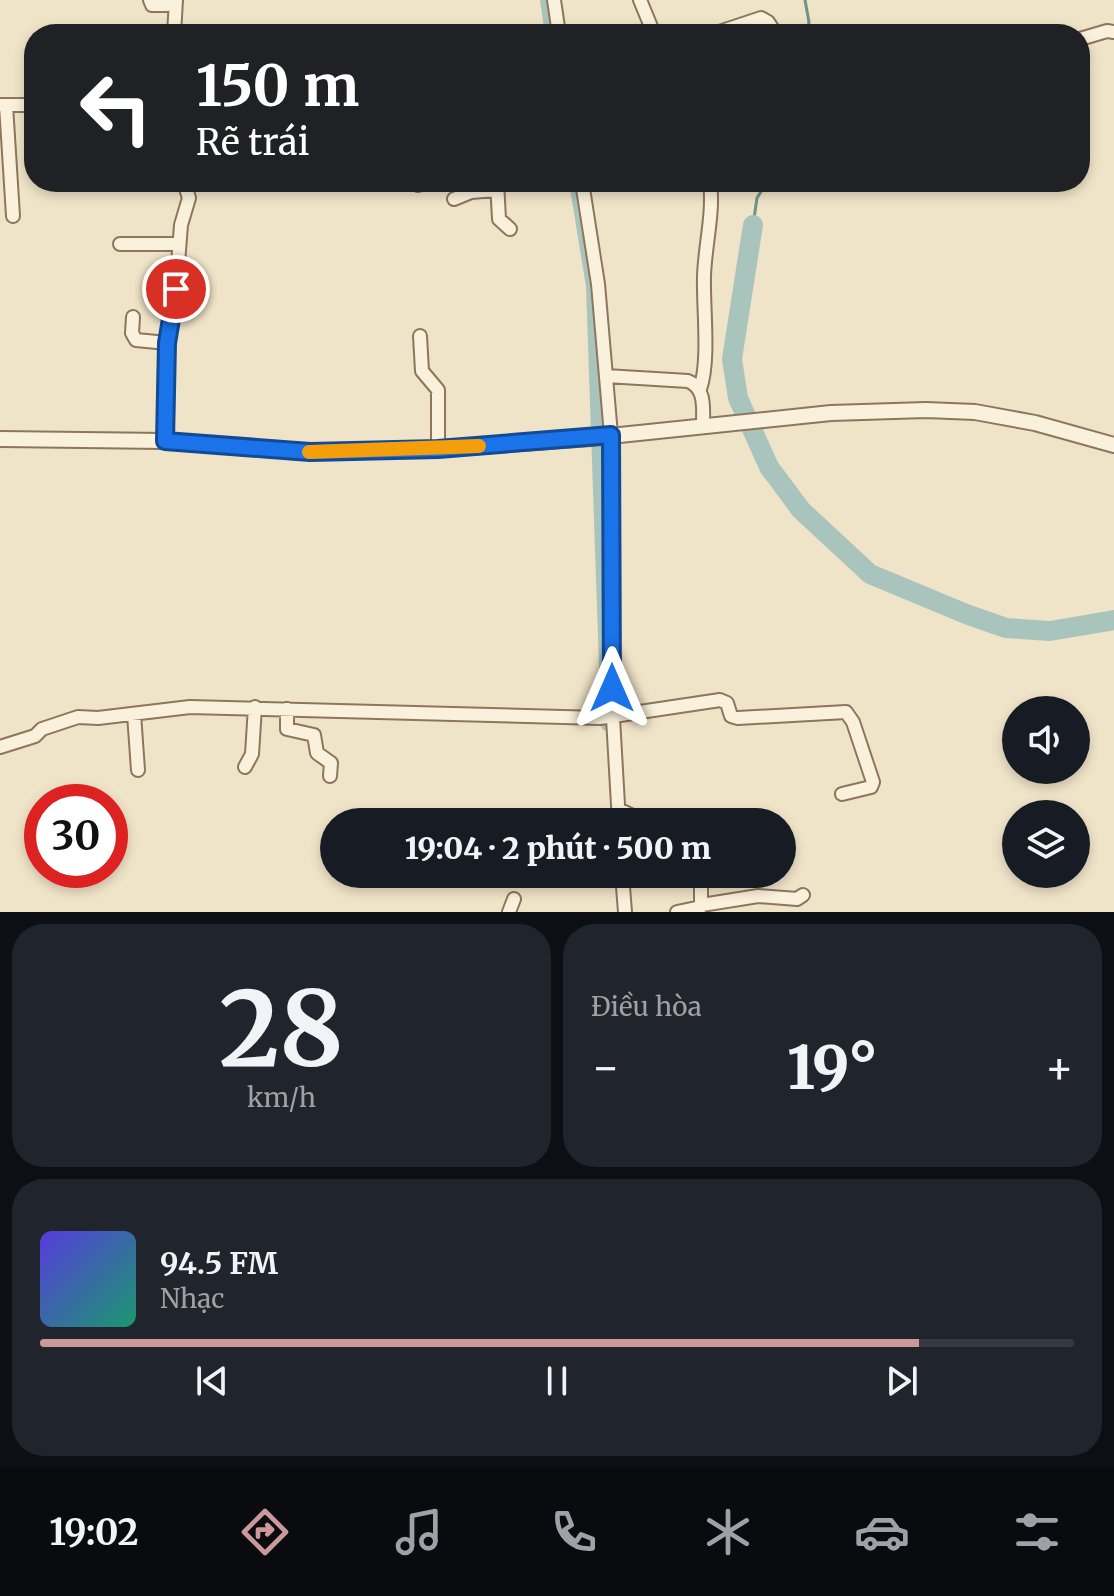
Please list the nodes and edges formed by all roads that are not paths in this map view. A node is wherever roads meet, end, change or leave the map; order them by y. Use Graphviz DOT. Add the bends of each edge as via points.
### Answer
graph roads {
  1 [pos="150,0"];
  2 [pos="176,0"];
  3 [pos="554,0"];
  4 [pos="640,0"];
  5 [pos="175,24"];
  6 [pos="558,24"];
  7 [pos="650,24"];
  8 [pos="743,24"];
  9 [pos="769,24"];
  10 [pos="1114,32"];
  11 [pos="1090,36"];
  12 [pos="3,105"];
  13 [pos="24,105"];
  14 [pos="187,192"];
  15 [pos="471,192"];
  16 [pos="497,192"];
  17 [pos="584,192"];
  18 [pos="711,192"];
  19 [pos="454,199"];
  20 [pos="13,216"];
  21 [pos="510,229"];
  22 [pos="120,244"];
  23 [pos="178,244"];
  24 [pos="133,317"];
  25 [pos="420,336"];
  26 [pos="167,343"];
  27 [pos="606,376"];
  28 [pos="700,389"];
  29 [pos="703,425"];
  30 [pos="609,435"];
  31 [pos="0,439"];
  32 [pos="165,441"];
  33 [pos="1114,445"];
  34 [pos="438,449"];
  35 [pos="255,707"];
  36 [pos="287,709"];
  37 [pos="134,714"];
  38 [pos="606,718"];
  39 [pos="0,747"];
  40 [pos="245,767"];
  41 [pos="138,770"];
  42 [pos="330,776"];
  43 [pos="842,794"];
  44 [pos="618,808"];
  45 [pos="623,888"];
  46 [pos="701,888"];
  47 [pos="803,895"];
  48 [pos="702,905"];
  49 [pos="625,912"];
  50 [pos="677,912"];
  1 -- 2 [label="street" via="152,5 167,5"];
  2 -- 5 [label="street"];
  3 -- 6 [label="street"];
  4 -- 7 [label="street"];
  8 -- 9 [label="street" via="761,18"];
  10 -- 11 [label="street"];
  12 -- 13 [label="street"];
  12 -- 20 [label="street"];
  14 -- 23 [label="street"];
  15 -- 19 [label="street"];
  16 -- 21 [label="street" via="499,219"];
  17 -- 27 [label="street"];
  18 -- 28 [label="street"];
  22 -- 23 [label="street"];
  23 -- 26 [label="street"];
  24 -- 26 [label="street" via="136,340"];
  25 -- 34 [label="street" via="422,371 439,399"];
  26 -- 32 [label="street"];
  27 -- 28 [label="street" via="688,381"];
  27 -- 30 [label="street"];
  28 -- 29 [label="street"];
  29 -- 30 [label="street"];
  29 -- 33 [label="street" via="831,413 975,412"];
  30 -- 34 [label="street"];
  30 -- 38 [label="street"];
  31 -- 32 [label="street"];
  32 -- 34 [label="street" via="310,452"];
  35 -- 36 [label="street"];
  35 -- 37 [label="street"];
  35 -- 40 [label="street" via="252,754"];
  36 -- 38 [label="street"];
  36 -- 42 [label="street" via="287,729 314,735 317,753 331,763"];
  37 -- 39 [label="street" via="78,717"];
  37 -- 41 [label="street"];
  38 -- 43 [label="street" via="720,700 738,718 846,712 873,782"];
  38 -- 44 [label="street"];
  45 -- 49 [label="street"];
  46 -- 48 [label="street"];
  47 -- 48 [label="street"];
  48 -- 50 [label="street"];
}
